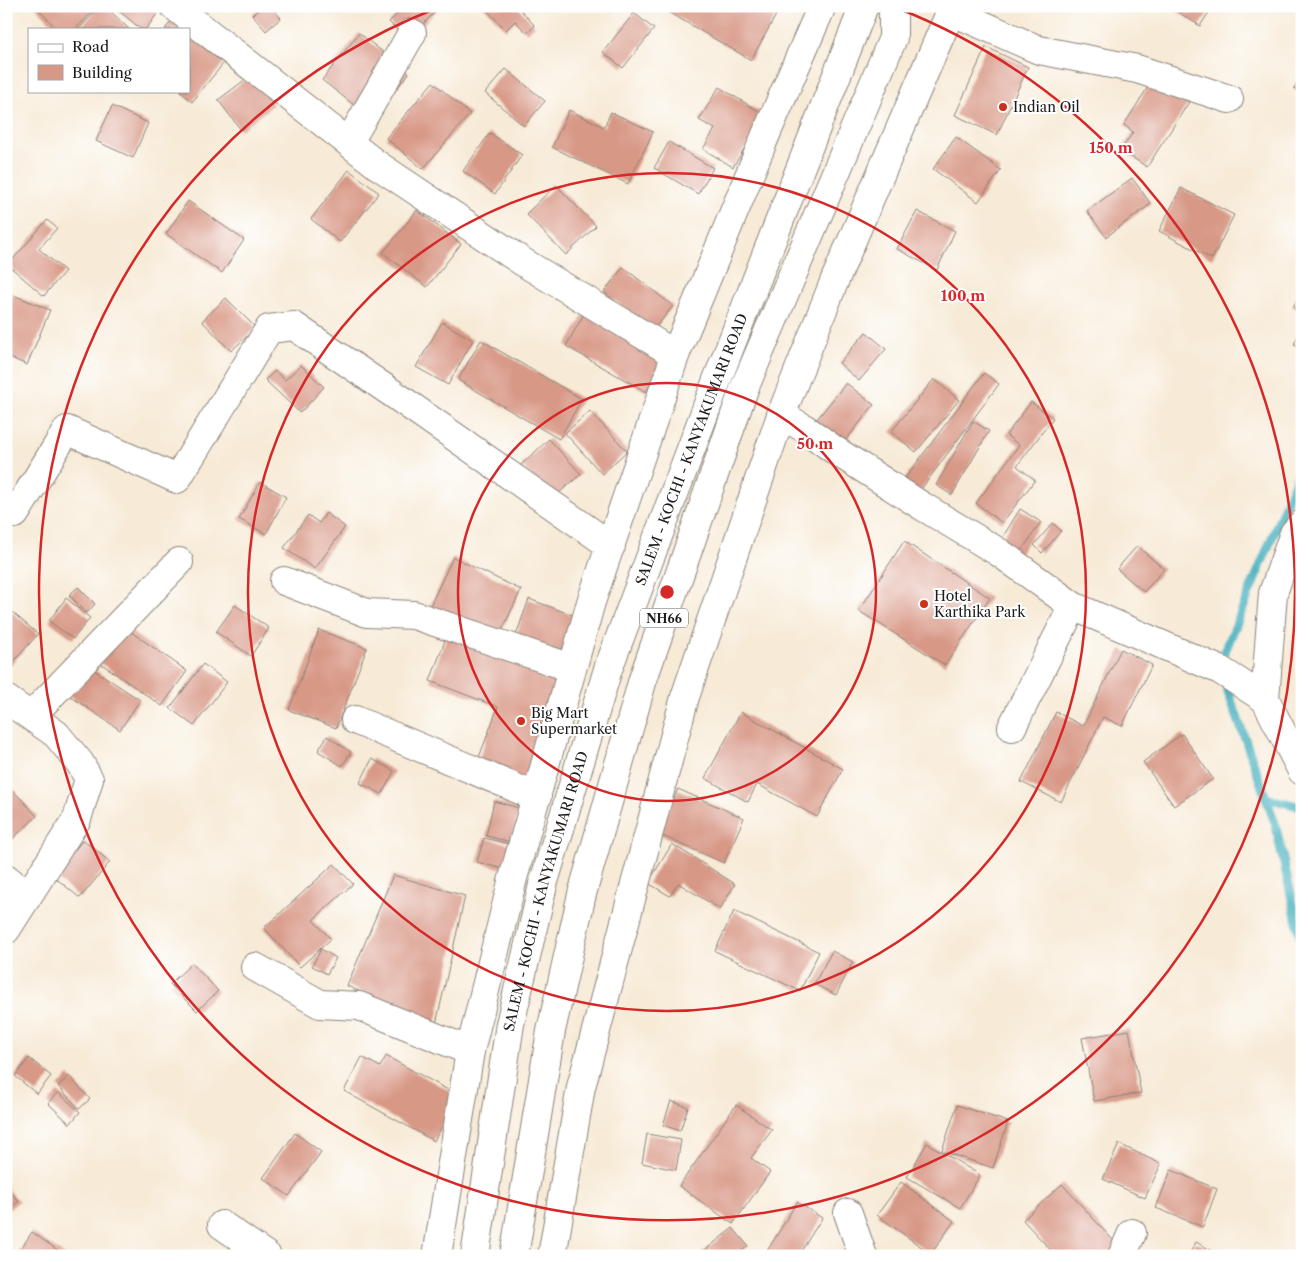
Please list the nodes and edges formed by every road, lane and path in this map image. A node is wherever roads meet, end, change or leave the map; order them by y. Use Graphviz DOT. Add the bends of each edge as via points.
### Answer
graph roads {
  1 [pos="174,6"];
  2 [pos="822,6"];
  3 [pos="864,6"];
  4 [pos="893,6"];
  5 [pos="952,9"];
  6 [pos="412,33"];
  7 [pos="1229,99"];
  8 [pos="349,142"];
  9 [pos="676,353"];
  10 [pos="781,415"];
  11 [pos="16,514"];
  12 [pos="1302,524"];
  13 [pos="611,546"];
  14 [pos="179,562"];
  15 [pos="284,581"];
  16 [pos="1073,606"];
  17 [pos="572,668"];
  18 [pos="1265,698"];
  19 [pos="6,699"];
  20 [pos="30,716"];
  21 [pos="355,720"];
  22 [pos="1012,726"];
  23 [pos="1302,771"];
  24 [pos="536,797"];
  25 [pos="6,878"];
  26 [pos="28,896"];
  27 [pos="6,930"];
  28 [pos="255,967"];
  29 [pos="470,1051"];
  30 [pos="848,1213"];
  31 [pos="222,1224"];
  32 [pos="267,1256"];
  33 [pos="437,1256"];
  34 [pos="475,1256"];
  35 [pos="514,1256"];
  36 [pos="552,1256"];
  37 [pos="863,1256"];
  1 -- 8 [label="main road"];
  2 -- 9 [label="main road"];
  3 -- 34 [label="main road, SALEM - KOCHI - KANYAKUMARI ROAD / NH66" via="608,669 543,885 510,1024"];
  4 -- 35 [label="main road, SALEM - KOCHI - KANYAKUMARI ROAD / NH66" via="893,38 744,389 643,679 582,894 551,1031"];
  5 -- 7 [label="main road" via="1039,50 1137,69"];
  5 -- 10 [label="main road" via="834,282"];
  6 -- 8 [label="main road"];
  8 -- 9 [label="main road" via="376,164 523,262"];
  9 -- 13 [label="main road"];
  10 -- 16 [label="main road" via="1000,553"];
  10 -- 36 [label="main road" via="685,697 581,1087"];
  11 -- 13 [label="main road" via="67,430 177,479 269,329 294,326"];
  12 -- 18 [label="main road" via="1294,533 1273,593"];
  13 -- 17 [label="main road"];
  14 -- 20 [label="main road"];
  15 -- 17 [label="main road" via="367,613 414,615"];
  16 -- 18 [label="main road" via="1220,670"];
  16 -- 22 [label="main road"];
  17 -- 24 [label="main road"];
  18 -- 23 [label="main road"];
  19 -- 20 [label="main road"];
  20 -- 26 [label="main road" via="56,734 89,779 77,819"];
  21 -- 24 [label="main road"];
  24 -- 29 [label="main road"];
  25 -- 26 [label="main road"];
  26 -- 27 [label="main road"];
  28 -- 29 [label="main road" via="320,1004 359,1006"];
  29 -- 33 [label="main road"];
  30 -- 37 [label="main road"];
  31 -- 32 [label="main road"];
}
